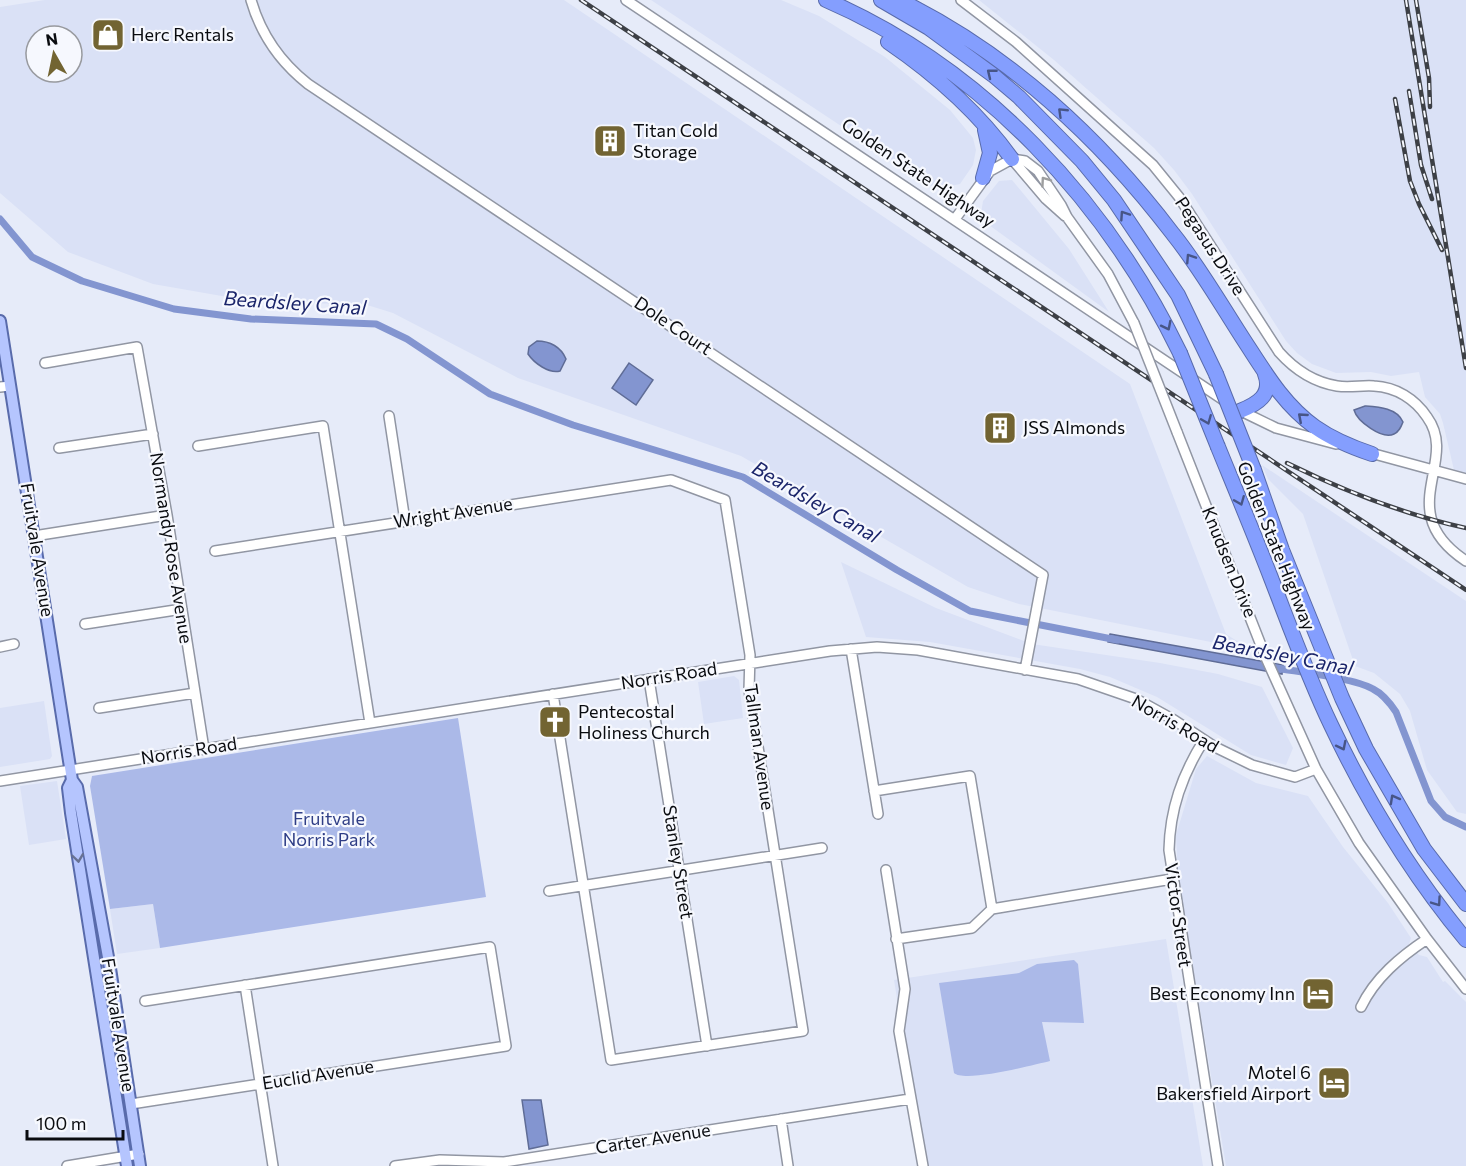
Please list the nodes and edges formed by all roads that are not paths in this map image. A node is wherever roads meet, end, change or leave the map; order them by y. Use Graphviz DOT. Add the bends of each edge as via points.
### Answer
graph roads {
  1 [pos="251,0"];
  2 [pos="626,0"];
  3 [pos="881,0"];
  4 [pos="899,0"];
  5 [pos="962,0"];
  6 [pos="831,2"];
  7 [pos="984,126"];
  8 [pos="1011,159"];
  9 [pos="983,178"];
  10 [pos="955,219"];
  11 [pos="0,321"];
  12 [pos="45,363"];
  13 [pos="1264,371"];
  14 [pos="5,386"];
  15 [pos="1240,411"];
  16 [pos="389,416"];
  17 [pos="153,434"];
  18 [pos="198,446"];
  19 [pos="59,448"];
  20 [pos="1372,454"];
  21 [pos="1433,470"];
  22 [pos="1466,480"];
  23 [pos="690,487"];
  24 [pos="167,515"];
  25 [pos="405,521"];
  26 [pos="340,531"];
  27 [pos="34,536"];
  28 [pos="215,551"];
  29 [pos="1466,561"];
  30 [pos="182,609"];
  31 [pos="86,624"];
  32 [pos="14,645"];
  33 [pos="0,647"];
  34 [pos="851,649"];
  35 [pos="750,664"];
  36 [pos="1025,670"];
  37 [pos="649,680"];
  38 [pos="195,693"];
  39 [pos="553,694"];
  40 [pos="99,708"];
  41 [pos="370,723"];
  42 [pos="1204,740"];
  43 [pos="204,749"];
  44 [pos="1316,770"];
  45 [pos="72,775"];
  46 [pos="0,781"];
  47 [pos="874,791"];
  48 [pos="878,814"];
  49 [pos="822,849"];
  50 [pos="775,856"];
  51 [pos="886,870"];
  52 [pos="679,871"];
  53 [pos="1172,879"];
  54 [pos="583,886"];
  55 [pos="549,891"];
  56 [pos="1466,904"];
  57 [pos="992,909"];
  58 [pos="104,934"];
  59 [pos="90,936"];
  60 [pos="896,939"];
  61 [pos="1427,939"];
  62 [pos="1466,940"];
  63 [pos="244,985"];
  64 [pos="1466,989"];
  65 [pos="145,1001"];
  66 [pos="1360,1007"];
  67 [pos="707,1046"];
  68 [pos="260,1084"];
  69 [pos="910,1099"];
  70 [pos="131,1104"];
  71 [pos="781,1119"];
  72 [pos="139,1154"];
  73 [pos="126,1161"];
  74 [pos="529,1162"];
  75 [pos="67,1166"];
  76 [pos="140,1166"];
  77 [pos="273,1166"];
  78 [pos="395,1166"];
  79 [pos="788,1166"];
  80 [pos="922,1166"];
  81 [pos="1218,1166"];
  1 -- 36 [label="street, Dole Court" via="268,42 308,84 1043,575"];
  2 -- 10 [label="street, Golden State Highway"];
  56 -- 3 [label="highway, Golden State Highway, one-way, bridge" via="1396,804 1342,698 1216,374 1178,295 1114,200 1019,97 938,34"];
  13 -- 4 [label="highway, one-way" via="1174,234 1108,157 1053,104 1010,70 967,39"];
  5 -- 21 [label="street, Pegasus Drive" via="1016,42 1153,165 1179,197 1288,361 1317,381 1340,387 1384,387 1417,405 1430,420 1435,434"];
  6 -- 7 [label="highway" via="929,72"];
  6 -- 62 [label="highway, Golden State Highway, one-way, bridge" via="915,48 994,107 1082,197 1130,262 1180,353 1301,657 1346,755 1388,830"];
  7 -- 8 [label="highway"];
  7 -- 9 [label="highway" via="990,153"];
  8 -- 9 [label="street"];
  8 -- 44 [label="street, Knudsen Drive, bridge" via="1067,217 1108,274 1134,323 1266,658"];
  9 -- 10 [label="street"];
  10 -- 15 [label="street, Golden State Highway"];
  11 -- 14 [label="main road, Fruitvale Avenue"];
  12 -- 17 [label="street, Normandy Rose Avenue" via="137,347"];
  13 -- 15 [label="highway" via="1265,394 1256,404"];
  20 -- 13 [label="highway, one-way" via="1314,426 1288,404"];
  14 -- 27 [label="main road, Fruitvale Avenue"];
  15 -- 20 [label="street" via="1276,428"];
  16 -- 25 [label="street"];
  17 -- 19 [label="street"];
  17 -- 24 [label="street, Normandy Rose Avenue"];
  18 -- 26 [label="street" via="323,426"];
  20 -- 21 [label="street"];
  21 -- 22 [label="street"];
  21 -- 29 [label="street, Pegasus Drive" via="1430,507 1435,530"];
  23 -- 25 [label="street, Wright Avenue" via="671,480"];
  23 -- 35 [label="street, Tallman Avenue" via="725,500"];
  24 -- 27 [label="street"];
  24 -- 30 [label="street, Normandy Rose Avenue"];
  25 -- 26 [label="street, Wright Avenue"];
  26 -- 28 [label="street, Wright Avenue"];
  26 -- 41 [label="street"];
  27 -- 45 [label="main road, Fruitvale Avenue"];
  30 -- 31 [label="street"];
  30 -- 38 [label="street, Normandy Rose Avenue"];
  32 -- 33 [label="street"];
  34 -- 35 [label="street, Norris Road"];
  34 -- 36 [label="street, Norris Road" via="918,650"];
  34 -- 47 [label="street"];
  35 -- 37 [label="street, Norris Road"];
  35 -- 50 [label="street, Tallman Avenue" via="749,690"];
  36 -- 42 [label="street, Norris Road" via="1078,679 1117,691 1154,708"];
  37 -- 39 [label="street, Norris Road"];
  37 -- 52 [label="street, Stanley Street"];
  38 -- 40 [label="street"];
  38 -- 43 [label="street, Normandy Rose Avenue"];
  39 -- 41 [label="street, Norris Road"];
  39 -- 54 [label="street"];
  41 -- 43 [label="street, Norris Road"];
  42 -- 44 [label="street, Norris Road" via="1233,757 1272,772 1295,777"];
  42 -- 53 [label="street, Victor Street" via="1175,801 1169,835"];
  43 -- 45 [label="street, Norris Road"];
  44 -- 61 [label="street, Knudsen Drive" via="1359,843"];
  45 -- 46 [label="street, Norris Road"];
  45 -- 58 [label="main road, Fruitvale Avenue"];
  45 -- 59 [label="main road, Fruitvale Avenue, one-way" via="68,788"];
  47 -- 48 [label="street"];
  47 -- 57 [label="street" via="970,776"];
  49 -- 50 [label="street"];
  50 -- 52 [label="street"];
  50 -- 67 [label="street, Tallman Avenue" via="803,1031"];
  51 -- 60 [label="street"];
  52 -- 54 [label="street"];
  52 -- 67 [label="street, Stanley Street"];
  53 -- 57 [label="street"];
  53 -- 81 [label="street, Victor Street"];
  54 -- 55 [label="street"];
  54 -- 67 [label="street" via="611,1060"];
  57 -- 60 [label="street" via="972,928"];
  58 -- 59 [label="main road"];
  58 -- 70 [label="main road, Fruitvale Avenue"];
  59 -- 73 [label="main road, Fruitvale Avenue"];
  60 -- 69 [label="street" via="905,989 899,1031"];
  61 -- 64 [label="street, Knudsen Drive"];
  61 -- 66 [label="street" via="1384,973"];
  63 -- 65 [label="street"];
  63 -- 68 [label="street"];
  63 -- 68 [label="street, Euclid Avenue" via="490,947 506,1046"];
  68 -- 70 [label="street, Euclid Avenue"];
  68 -- 77 [label="street"];
  69 -- 71 [label="street, Carter Avenue"];
  69 -- 80 [label="street"];
  70 -- 72 [label="main road, Fruitvale Avenue"];
  71 -- 74 [label="street, Carter Avenue"];
  71 -- 79 [label="street"];
  72 -- 73 [label="street"];
  72 -- 76 [label="main road, Fruitvale Avenue"];
  73 -- 75 [label="street"];
  74 -- 78 [label="street, Carter Avenue" via="440,1160"];
}
